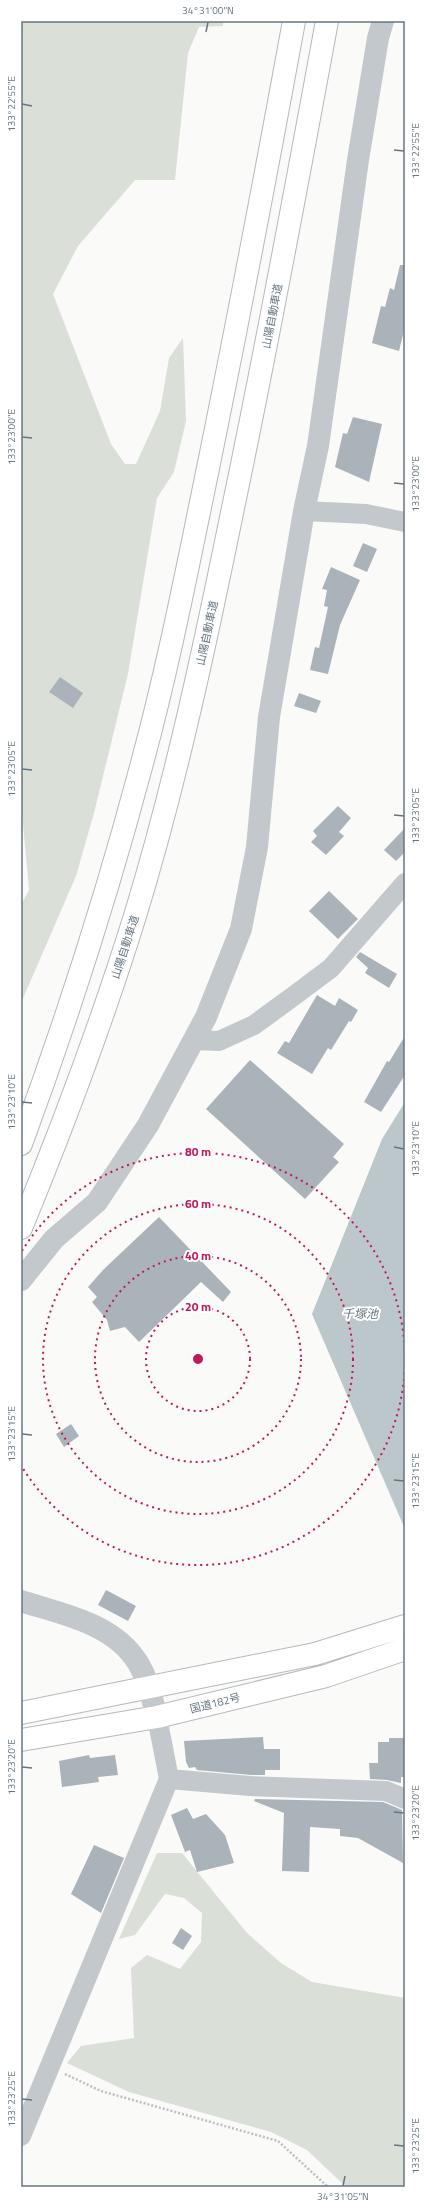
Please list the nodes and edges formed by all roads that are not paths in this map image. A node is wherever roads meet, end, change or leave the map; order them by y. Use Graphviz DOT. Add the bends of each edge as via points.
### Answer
graph roads {
  1 [pos="294,21"];
  2 [pos="327,21"];
  3 [pos="383,21"];
  4 [pos="304,511"];
  5 [pos="405,522"];
  6 [pos="405,883"];
  7 [pos="194,1040"];
  8 [pos="21,1144"];
  9 [pos="21,1228"];
  10 [pos="21,1280"];
  11 [pos="21,1601"];
  12 [pos="405,1626"];
  13 [pos="405,1649"];
  14 [pos="150,1688"];
  15 [pos="21,1713"];
  16 [pos="157,1717"];
  17 [pos="21,1740"];
  18 [pos="169,1779"];
  19 [pos="405,1799"];
  20 [pos="21,2136"];
  1 -- 8 [label="highway" via="245,291 172,641 142,765 103,902 60,1038"];
  2 -- 9 [label="highway, 山陽自動車道" via="276,297 207,633 174,774 135,914 91,1052"];
  3 -- 4 [label="street" via="358,160 318,446"];
  4 -- 5 [label="street" via="366,514"];
  4 -- 7 [label="street" via="269,717 257,847 241,929 206,1017"];
  6 -- 7 [label="street" via="331,968 295,995 254,1025 219,1041"];
  7 -- 10 [label="street" via="148,1126 97,1202 54,1239"];
  11 -- 14 [label="street" via="90,1623 108,1633 138,1662"];
  12 -- 14 [label="highway" via="316,1654"];
  13 -- 16 [label="highway, 国道182号" via="326,1676"];
  14 -- 15 [label="highway"];
  14 -- 16 [label="street"];
  16 -- 17 [label="highway, 国道182号"];
  16 -- 18 [label="street"];
  18 -- 19 [label="street" via="250,1786 386,1791"];
  18 -- 20 [label="street"];
}
